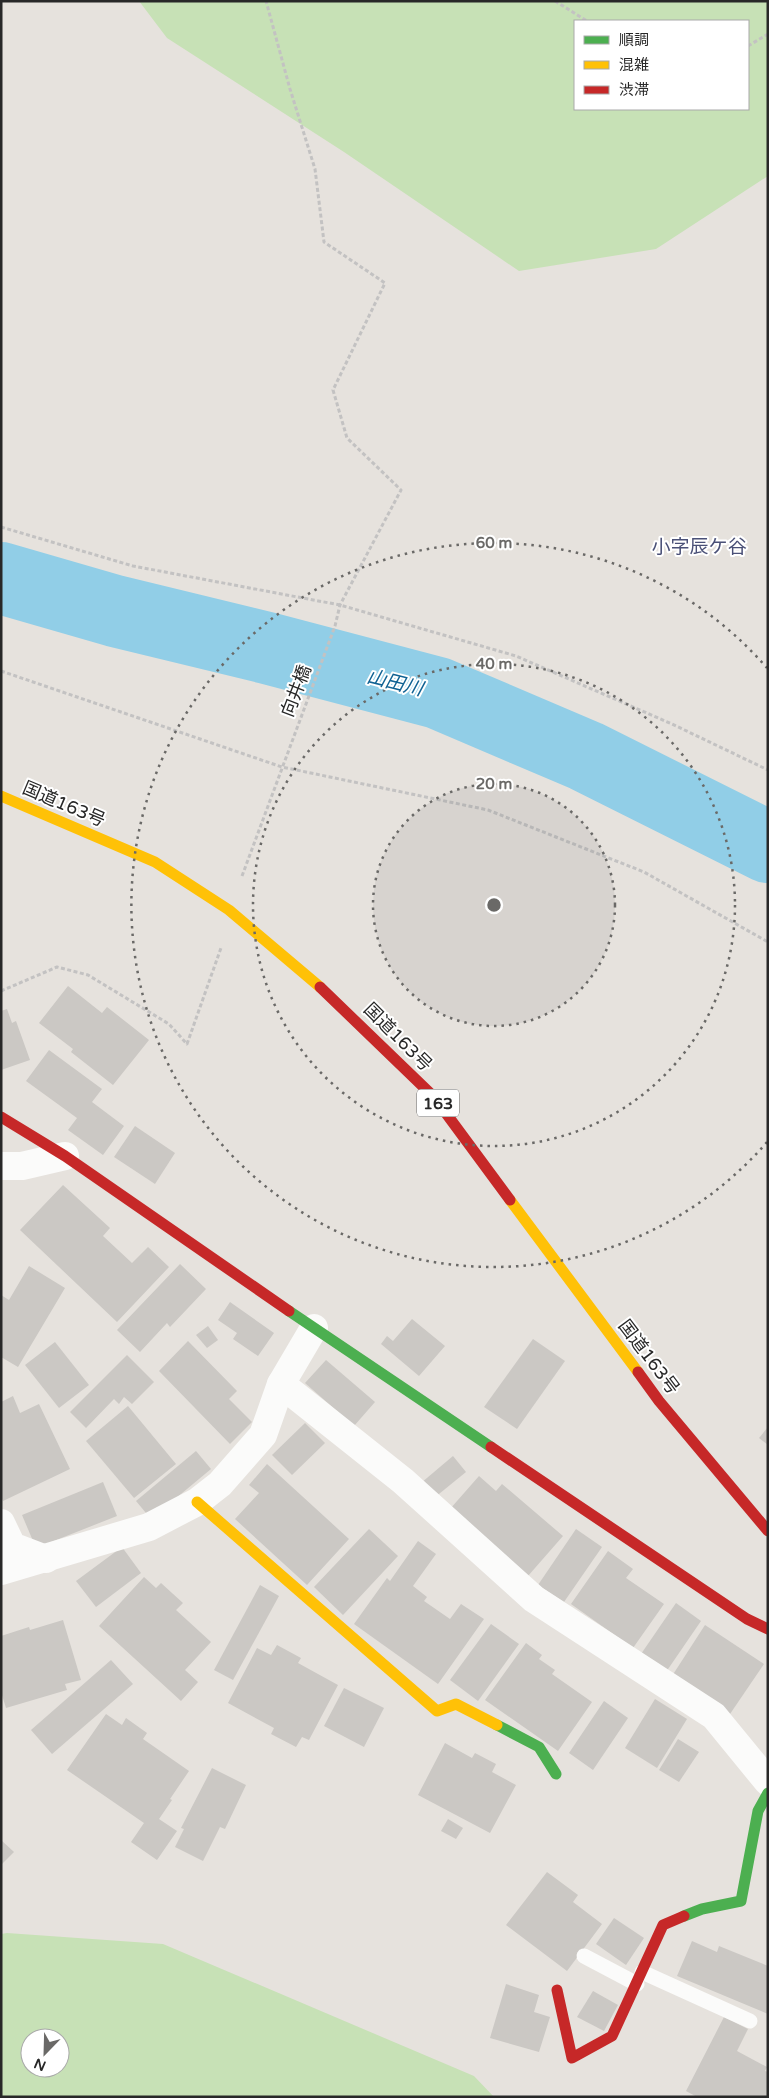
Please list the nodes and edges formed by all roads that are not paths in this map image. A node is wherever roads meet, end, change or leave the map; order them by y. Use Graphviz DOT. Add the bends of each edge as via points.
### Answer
graph roads {
  1 [pos="1,796"];
  2 [pos="1,1117"];
  3 [pos="65,1156"];
  4 [pos="1,1166"];
  5 [pos="314,1328"];
  6 [pos="281,1384"];
  7 [pos="197,1502"];
  8 [pos="1,1523"];
  9 [pos="768,1530"];
  10 [pos="46,1559"];
  11 [pos="1,1571"];
  12 [pos="768,1629"];
  13 [pos="556,1774"];
  14 [pos="768,1782"];
  15 [pos="768,1793"];
  16 [pos="584,1956"];
  17 [pos="639,1978"];
  18 [pos="557,1990"];
  19 [pos="750,2021"];
  1 -- 9 [label="main road, 国道163号 / 163" via="154,862 231,911 335,998 434,1096 659,1401"];
  2 -- 3 [label="main road"];
  3 -- 4 [label="street" via="22,1166"];
  3 -- 5 [label="main road"];
  5 -- 6 [label="street"];
  5 -- 12 [label="main road" via="747,1619"];
  6 -- 7 [label="street" via="263,1435 220,1484"];
  6 -- 14 [label="street" via="403,1481 534,1599 714,1716"];
  7 -- 10 [label="street" via="150,1527"];
  7 -- 13 [label="main road" via="437,1711 456,1704 540,1747"];
  8 -- 10 [label="street" via="12,1546"];
  10 -- 11 [label="street"];
  15 -- 17 [label="main road" via="758,1811 741,1901 702,1909 663,1925"];
  16 -- 17 [label="lane"];
  17 -- 18 [label="main road" via="612,2036 572,2058"];
  17 -- 19 [label="lane"];
}
